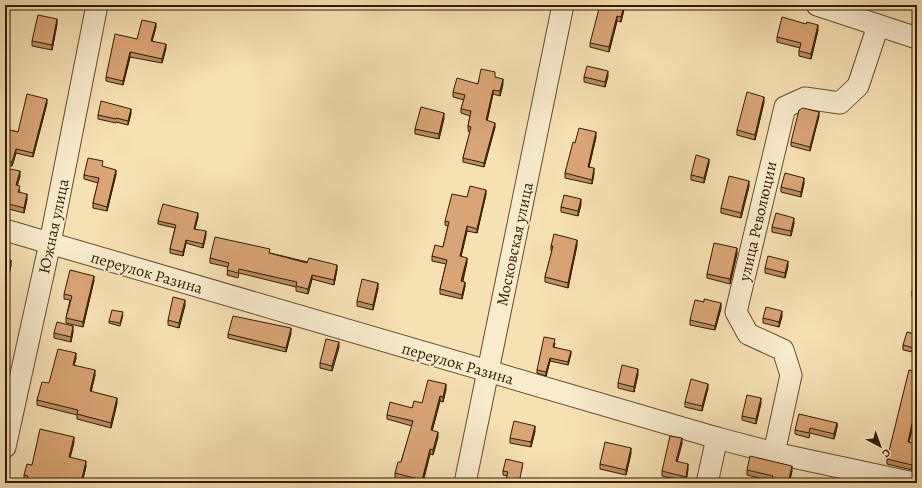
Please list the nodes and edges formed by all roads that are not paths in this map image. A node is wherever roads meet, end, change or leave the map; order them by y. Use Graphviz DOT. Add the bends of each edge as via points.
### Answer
graph roads {
  1 [pos="97,5"];
  2 [pos="563,5"];
  3 [pos="817,5"];
  4 [pos="878,26"];
  5 [pos="917,38"];
  6 [pos="5,230"];
  7 [pos="50,243"];
  8 [pos="488,372"];
  9 [pos="717,438"];
  10 [pos="5,446"];
  11 [pos="774,453"];
  12 [pos="465,483"];
  13 [pos="707,483"];
  14 [pos="914,483"];
  1 -- 7 [label="street, Южная улица"];
  2 -- 8 [label="street, Московская улица"];
  3 -- 4 [label="street"];
  4 -- 5 [label="street"];
  4 -- 11 [label="street, улица Революции" via="858,86 840,103 805,98 785,107 736,312 748,334 783,350 791,375"];
  6 -- 7 [label="street, переулок Разина"];
  7 -- 8 [label="street, переулок Разина"];
  7 -- 10 [label="street, Южная улица"];
  8 -- 9 [label="street, переулок Разина"];
  8 -- 12 [label="street, Московская улица"];
  9 -- 11 [label="street, переулок Разина"];
  9 -- 13 [label="street"];
  11 -- 14 [label="street, переулок Разина"];
}
